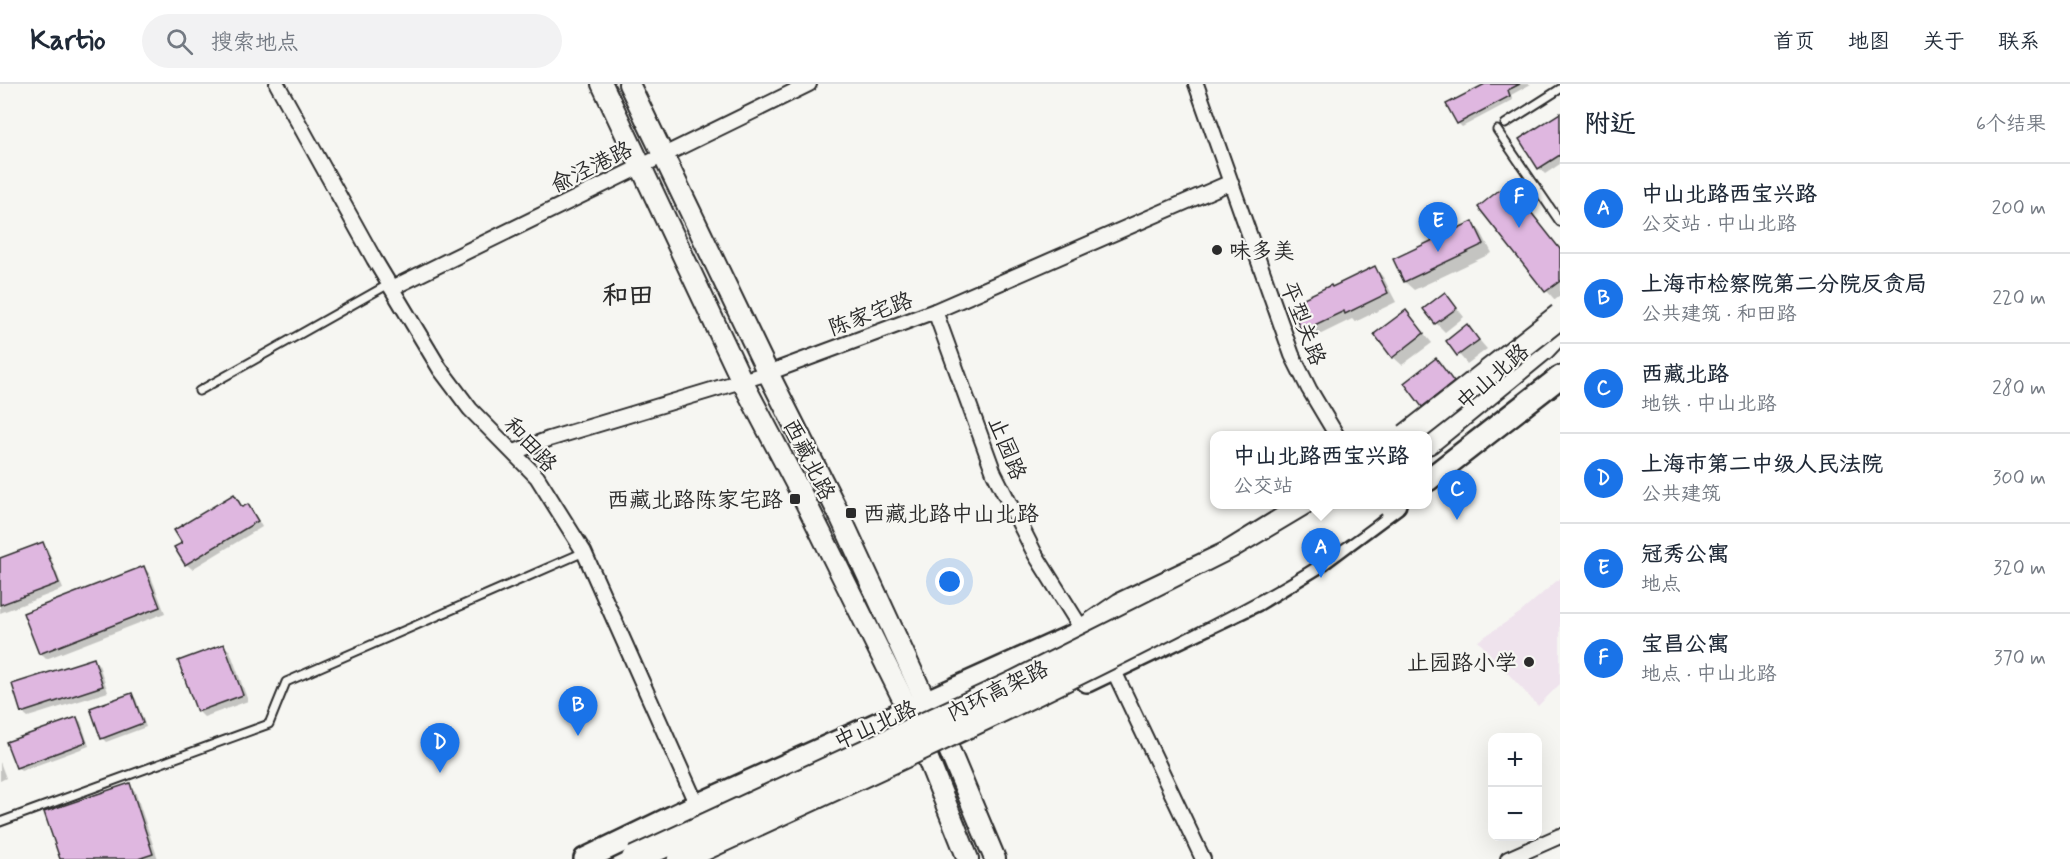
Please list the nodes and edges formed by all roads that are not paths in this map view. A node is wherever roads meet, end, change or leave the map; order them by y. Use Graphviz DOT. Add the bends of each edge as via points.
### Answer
graph roads {
  1 [pos="277,84"];
  2 [pos="602,84"];
  3 [pos="629,84"];
  4 [pos="809,84"];
  5 [pos="1196,84"];
  6 [pos="1560,89"];
  7 [pos="1505,124"];
  8 [pos="1497,130"];
  9 [pos="663,156"];
  10 [pos="640,165"];
  11 [pos="1229,183"];
  12 [pos="1560,222"];
  13 [pos="391,286"];
  14 [pos="935,311"];
  15 [pos="1560,314"];
  16 [pos="1560,330"];
  17 [pos="1560,354"];
  18 [pos="768,373"];
  19 [pos="1560,377"];
  20 [pos="742,381"];
  21 [pos="199,391"];
  22 [pos="1335,431"];
  23 [pos="1412,431"];
  24 [pos="1425,431"];
  25 [pos="1432,439"];
  26 [pos="514,452"];
  27 [pos="1432,459"];
  28 [pos="1432,477"];
  29 [pos="1280,509"];
  30 [pos="1301,509"];
  31 [pos="1317,509"];
  32 [pos="1343,509"];
  33 [pos="1378,509"];
  34 [pos="1380,509"];
  35 [pos="584,552"];
  36 [pos="1079,628"];
  37 [pos="1113,669"];
  38 [pos="916,705"];
  39 [pos="948,747"];
  40 [pos="927,756"];
  41 [pos="697,805"];
  42 [pos="0,822"];
  43 [pos="1560,836"];
  44 [pos="711,856"];
  45 [pos="585,859"];
  46 [pos="634,859"];
  47 [pos="680,859"];
  48 [pos="968,859"];
  49 [pos="995,859"];
  50 [pos="1203,859"];
  51 [pos="1508,859"];
  1 -- 13 [label="street, 和田路"];
  2 -- 10 [label="main road, 西藏北路"];
  3 -- 9 [label="main road, 西藏北路"];
  4 -- 9 [label="street, 俞泾港路"];
  5 -- 11 [label="street, 平型关路"];
  6 -- 7 [label="lane"];
  8 -- 12 [label="lane"];
  9 -- 10 [label="street, 俞泾港路"];
  9 -- 18 [label="main road, 西藏北路"];
  10 -- 13 [label="street, 俞泾港路"];
  10 -- 20 [label="main road, 西藏北路"];
  11 -- 14 [label="street, 陈家宅路"];
  11 -- 22 [label="street, 平型关路" via="1292,356"];
  13 -- 21 [label="lane"];
  13 -- 26 [label="street, 和田路" via="448,382"];
  14 -- 18 [label="street, 陈家宅路"];
  14 -- 36 [label="street, 止园路" via="998,482"];
  15 -- 23 [label="highway, bridge"];
  15 -- 24 [label="main road, 中山北路"];
  16 -- 25 [label="highway"];
  17 -- 27 [label="highway"];
  18 -- 20 [label="street, 陈家宅路"];
  18 -- 38 [label="main road, 西藏北路" via="841,518"];
  19 -- 28 [label="main road, 中山北路"];
  20 -- 26 [label="street, 陈家宅路"];
  20 -- 38 [label="main road, 西藏北路"];
  26 -- 35 [label="street, 和田路" via="537,477"];
  29 -- 36 [label="street"];
  30 -- 36 [label="highway" via="1228,554"];
  31 -- 36 [label="main road, 中山北路" via="1236,557"];
  32 -- 46 [label="highway, 内环高架路, bridge" via="1242,569 1013,684"];
  33 -- 47 [label="highway, 内环高架路, bridge" via="1256,583 1021,701"];
  34 -- 37 [label="main road" via="1313,565 1256,600"];
  35 -- 41 [label="street, 和田路"];
  35 -- 42 [label="lane" via="286,682 269,724"];
  36 -- 38 [label="main road, 中山北路"];
  37 -- 39 [label="main road"];
  37 -- 50 [label="street"];
  38 -- 39 [label="main road, 西藏北路"];
  38 -- 40 [label="main road, 西藏北路"];
  38 -- 41 [label="main road, 中山北路"];
  39 -- 40 [label="main road"];
  39 -- 49 [label="main road, 西藏北路"];
  40 -- 44 [label="main road"];
  40 -- 48 [label="main road, 西藏北路"];
  41 -- 44 [label="street, 和田路"];
  41 -- 45 [label="main road, 中山北路"];
  43 -- 51 [label="street"];
}
